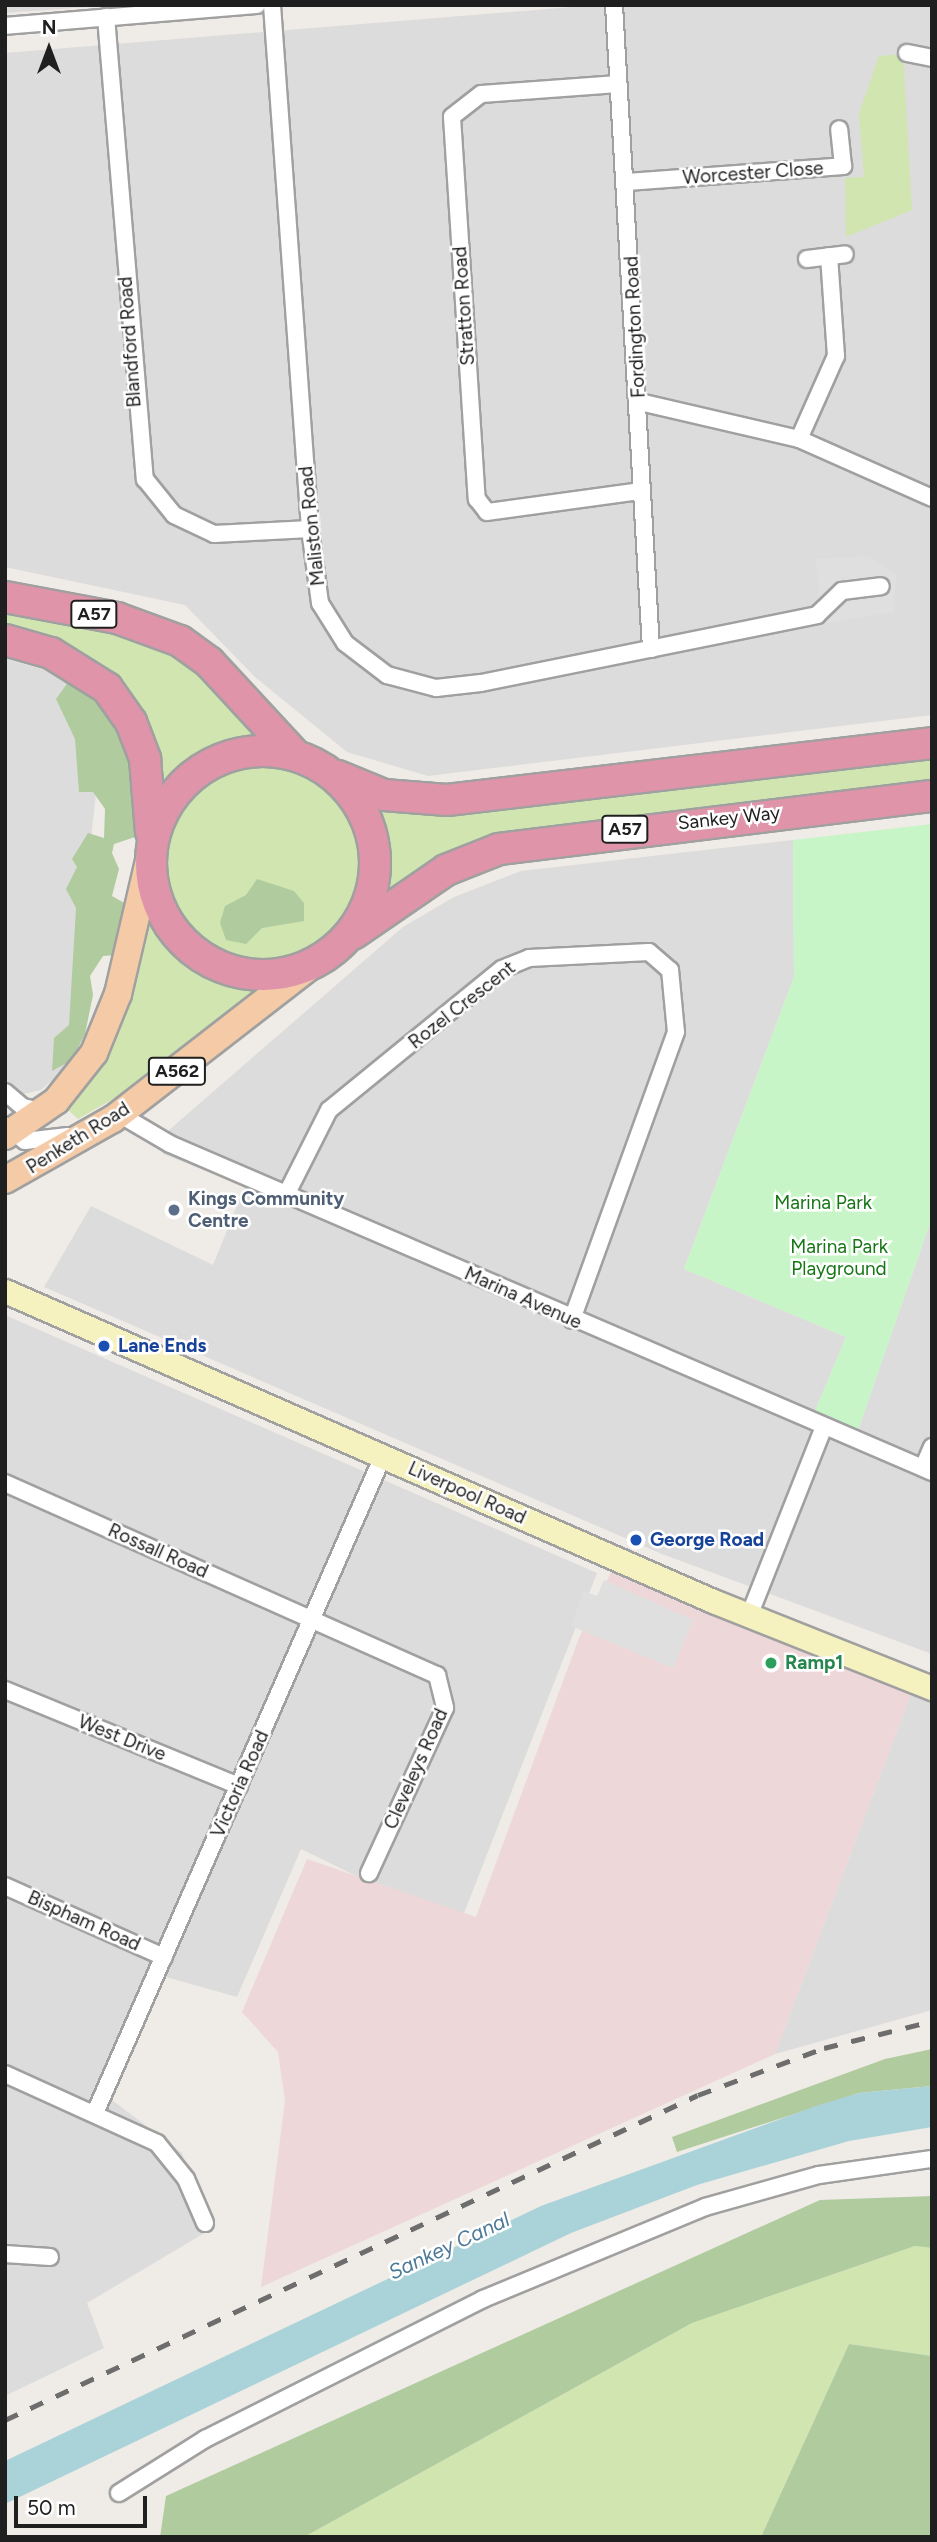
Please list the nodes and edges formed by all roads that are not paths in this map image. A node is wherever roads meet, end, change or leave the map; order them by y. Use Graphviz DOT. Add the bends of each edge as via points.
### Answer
graph roads {
  1 [pos="257,5"];
  2 [pos="272,5"];
  3 [pos="614,5"];
  4 [pos="106,17"];
  5 [pos="5,26"];
  6 [pos="907,53"];
  7 [pos="932,58"];
  8 [pos="618,84"];
  9 [pos="839,129"];
  10 [pos="627,182"];
  11 [pos="807,259"];
  12 [pos="640,402"];
  13 [pos="799,439"];
  14 [pos="641,491"];
  15 [pos="932,498"];
  16 [pos="310,529"];
  17 [pos="881,586"];
  18 [pos="5,597"];
  19 [pos="5,640"];
  20 [pos="651,649"];
  21 [pos="932,743"];
  22 [pos="295,755"];
  23 [pos="330,772"];
  24 [pos="932,796"];
  25 [pos="150,853"];
  26 [pos="344,941"];
  27 [pos="314,963"];
  28 [pos="5,1092"];
  29 [pos="44,1111"];
  30 [pos="116,1116"];
  31 [pos="7,1131"];
  32 [pos="5,1180"];
  33 [pos="286,1195"];
  34 [pos="5,1291"];
  35 [pos="572,1320"];
  36 [pos="823,1429"];
  37 [pos="932,1447"];
  38 [pos="383,1456"];
  39 [pos="927,1470"];
  40 [pos="5,1483"];
  41 [pos="749,1616"];
  42 [pos="312,1619"];
  43 [pos="932,1688"];
  44 [pos="5,1690"];
  45 [pos="239,1786"];
  46 [pos="369,1873"];
  47 [pos="5,1886"];
  48 [pos="164,1957"];
  49 [pos="5,2074"];
  50 [pos="95,2113"];
  51 [pos="932,2159"];
  52 [pos="205,2222"];
  53 [pos="5,2254"];
  54 [pos="50,2257"];
  55 [pos="119,2493"];
  1 -- 4 [label="street"];
  2 -- 16 [label="street, Maliston Road"];
  3 -- 8 [label="street, Fordington Road"];
  4 -- 5 [label="street"];
  4 -- 16 [label="street, Blandford Road" via="145,479 174,515 214,534"];
  6 -- 7 [label="street"];
  8 -- 10 [label="street, Fordington Road"];
  8 -- 14 [label="street, Stratton Road" via="481,94 452,117 477,499 487,512"];
  9 -- 10 [label="street, Worcester Close" via="843,166"];
  10 -- 12 [label="street, Fordington Road"];
  11 -- 13 [label="street" via="837,255 836,356"];
  12 -- 13 [label="street"];
  12 -- 14 [label="street, Fordington Road"];
  13 -- 15 [label="street"];
  14 -- 20 [label="street, Fordington Road"];
  16 -- 20 [label="street, Maliston Road" via="320,603 345,643 387,675 436,688"];
  17 -- 20 [label="street, Maliston Road" via="842,591 817,615"];
  18 -- 22 [label="highway, A57" via="117,618 180,641 209,662"];
  19 -- 25 [label="highway, A57" via="77,667 107,688 131,722 150,788"];
  21 -- 23 [label="highway, A57" via="439,800 384,794"];
  22 -- 23 [label="highway, A57"];
  22 -- 25 [label="highway, A57" via="259,750 225,757 195,773 172,797"];
  23 -- 26 [label="highway, A57" via="364,817 376,861 371,895"];
  24 -- 26 [label="highway, Sankey Way / A57" via="511,846 446,870"];
  25 -- 27 [label="highway, A57" via="165,919 213,964 245,974 280,974"];
  25 -- 29 [label="main road, Penketh Road" via="109,1023 74,1083"];
  26 -- 27 [label="highway, A57"];
  27 -- 30 [label="main road, Penketh Road / A562"];
  28 -- 29 [label="street" via="23,1107"];
  29 -- 31 [label="main road, Penketh Road"];
  30 -- 31 [label="street" via="42,1142"];
  30 -- 32 [label="main road, Penketh Road / A562"];
  30 -- 33 [label="street, Marina Avenue"];
  33 -- 35 [label="street, Marina Avenue"];
  33 -- 35 [label="street, Rozel Crescent" via="330,1110 502,969 528,958 649,952 670,970 676,1032"];
  34 -- 38 [label="street, Liverpool Road"];
  35 -- 36 [label="street, Marina Avenue"];
  36 -- 39 [label="street, Marina Avenue"];
  36 -- 41 [label="street"];
  37 -- 39 [label="street"];
  38 -- 41 [label="street, Liverpool Road"];
  38 -- 42 [label="street, Victoria Road"];
  40 -- 42 [label="street, Rossall Road"];
  41 -- 43 [label="street, Liverpool Road"];
  42 -- 45 [label="street, Victoria Road"];
  42 -- 46 [label="street, Cleveleys Road" via="430,1669 445,1690 444,1708"];
  44 -- 45 [label="street, West Drive"];
  45 -- 48 [label="street, Victoria Road"];
  47 -- 48 [label="street, Bispham Road"];
  48 -- 50 [label="street, Victoria Road"];
  49 -- 50 [label="street"];
  50 -- 52 [label="street" via="157,2143 186,2179"];
  51 -- 55 [label="street" via="819,2175 705,2207 483,2300 205,2439"];
  53 -- 54 [label="street"];
}
